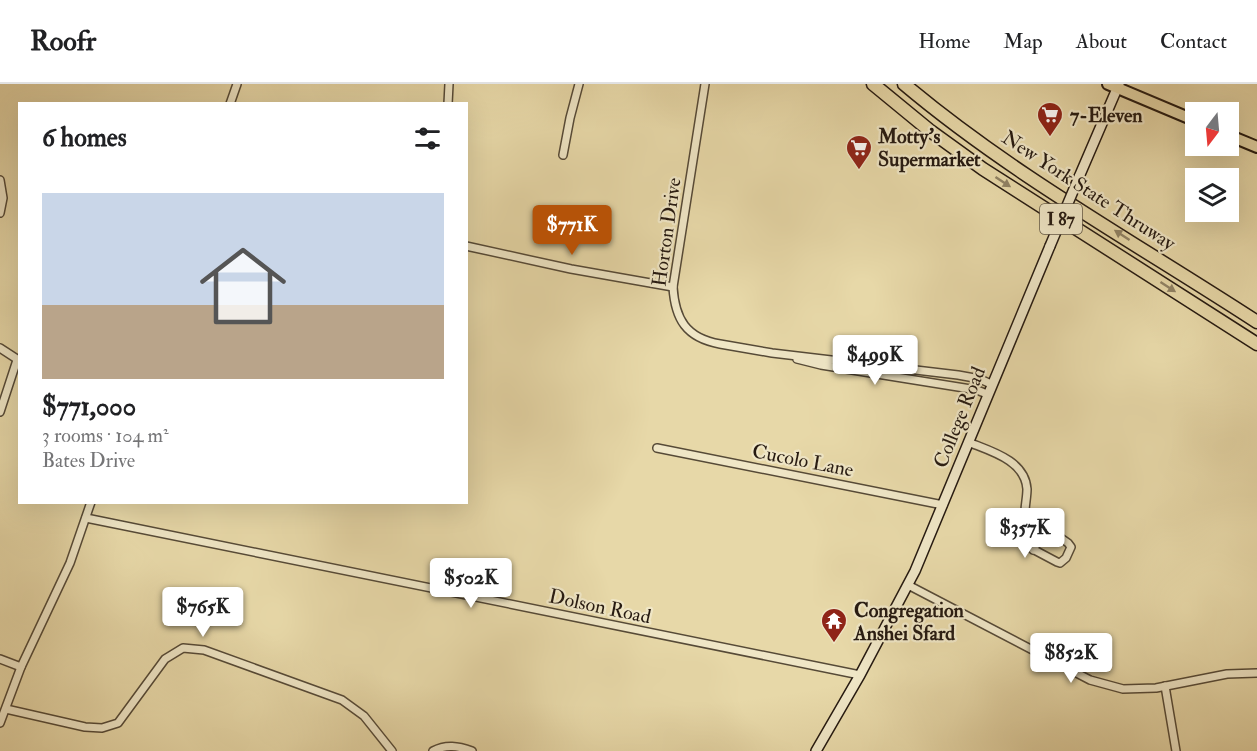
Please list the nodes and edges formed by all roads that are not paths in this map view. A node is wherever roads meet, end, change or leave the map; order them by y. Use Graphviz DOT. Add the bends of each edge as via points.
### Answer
graph roads {
  1 [pos="237,84"];
  2 [pos="449,84"];
  3 [pos="579,84"];
  4 [pos="705,84"];
  5 [pos="873,84"];
  6 [pos="904,84"];
  7 [pos="1115,85"];
  8 [pos="231,102"];
  9 [pos="448,102"];
  10 [pos="1185,116"];
  11 [pos="1239,140"];
  12 [pos="1257,147"];
  13 [pos="563,155"];
  14 [pos="0,180"];
  15 [pos="0,213"];
  16 [pos="468,246"];
  17 [pos="673,287"];
  18 [pos="1257,322"];
  19 [pos="1257,344"];
  20 [pos="0,348"];
  21 [pos="772,353"];
  22 [pos="18,361"];
  23 [pos="991,384"];
  24 [pos="987,394"];
  25 [pos="0,412"];
  26 [pos="968,442"];
  27 [pos="657,448"];
  28 [pos="90,504"];
  29 [pos="943,505"];
  30 [pos="86,518"];
  31 [pos="1033,550"];
  32 [pos="908,585"];
  33 [pos="0,659"];
  34 [pos="21,666"];
  35 [pos="1257,673"];
  36 [pos="860,675"];
  37 [pos="1165,686"];
  38 [pos="6,709"];
  39 [pos="0,723"];
  40 [pos="392,751"];
  41 [pos="433,751"];
  42 [pos="472,751"];
  43 [pos="816,751"];
  44 [pos="1176,751"];
  1 -- 8 [label="street"];
  2 -- 9 [label="street"];
  3 -- 13 [label="street"];
  4 -- 17 [label="street, Horton Drive"];
  5 -- 19 [label="highway, New York State Thruway / I 87, one-way" via="983,169"];
  18 -- 6 [label="highway, New York State Thruway / I 87, one-way" via="1013,165"];
  7 -- 10 [label="main road"];
  7 -- 23 [label="street, College Road, bridge"];
  11 -- 12 [label="main road"];
  14 -- 15 [label="street"];
  16 -- 17 [label="street"];
  17 -- 21 [label="street, Horton Drive" via="679,320 692,334 711,343"];
  20 -- 22 [label="street"];
  21 -- 23 [label="street, Horton Drive" via="958,375"];
  21 -- 24 [label="street, Horton Drive"];
  22 -- 25 [label="street"];
  23 -- 24 [label="street, College Road"];
  24 -- 26 [label="street, College Road"];
  26 -- 29 [label="street, College Road"];
  26 -- 31 [label="street" via="1005,458 1019,469 1027,490 1023,537"];
  27 -- 29 [label="street, Cucolo Lane"];
  28 -- 30 [label="street"];
  29 -- 32 [label="street, College Road"];
  30 -- 34 [label="street" via="70,563"];
  30 -- 36 [label="street, Dolson Road"];
  31 -- 31 [label="street" via="1060,563 1071,547 1048,529"];
  32 -- 36 [label="street, College Road"];
  32 -- 37 [label="street" via="1090,680 1123,689"];
  33 -- 34 [label="street"];
  34 -- 38 [label="street"];
  35 -- 37 [label="street" via="1227,674"];
  36 -- 43 [label="street, College Road"];
  37 -- 44 [label="street"];
  38 -- 39 [label="street"];
  38 -- 40 [label="street" via="102,728 118,723 165,659 183,648 204,650 342,700 364,716"];
  41 -- 42 [label="street" via="449,746"];
}
